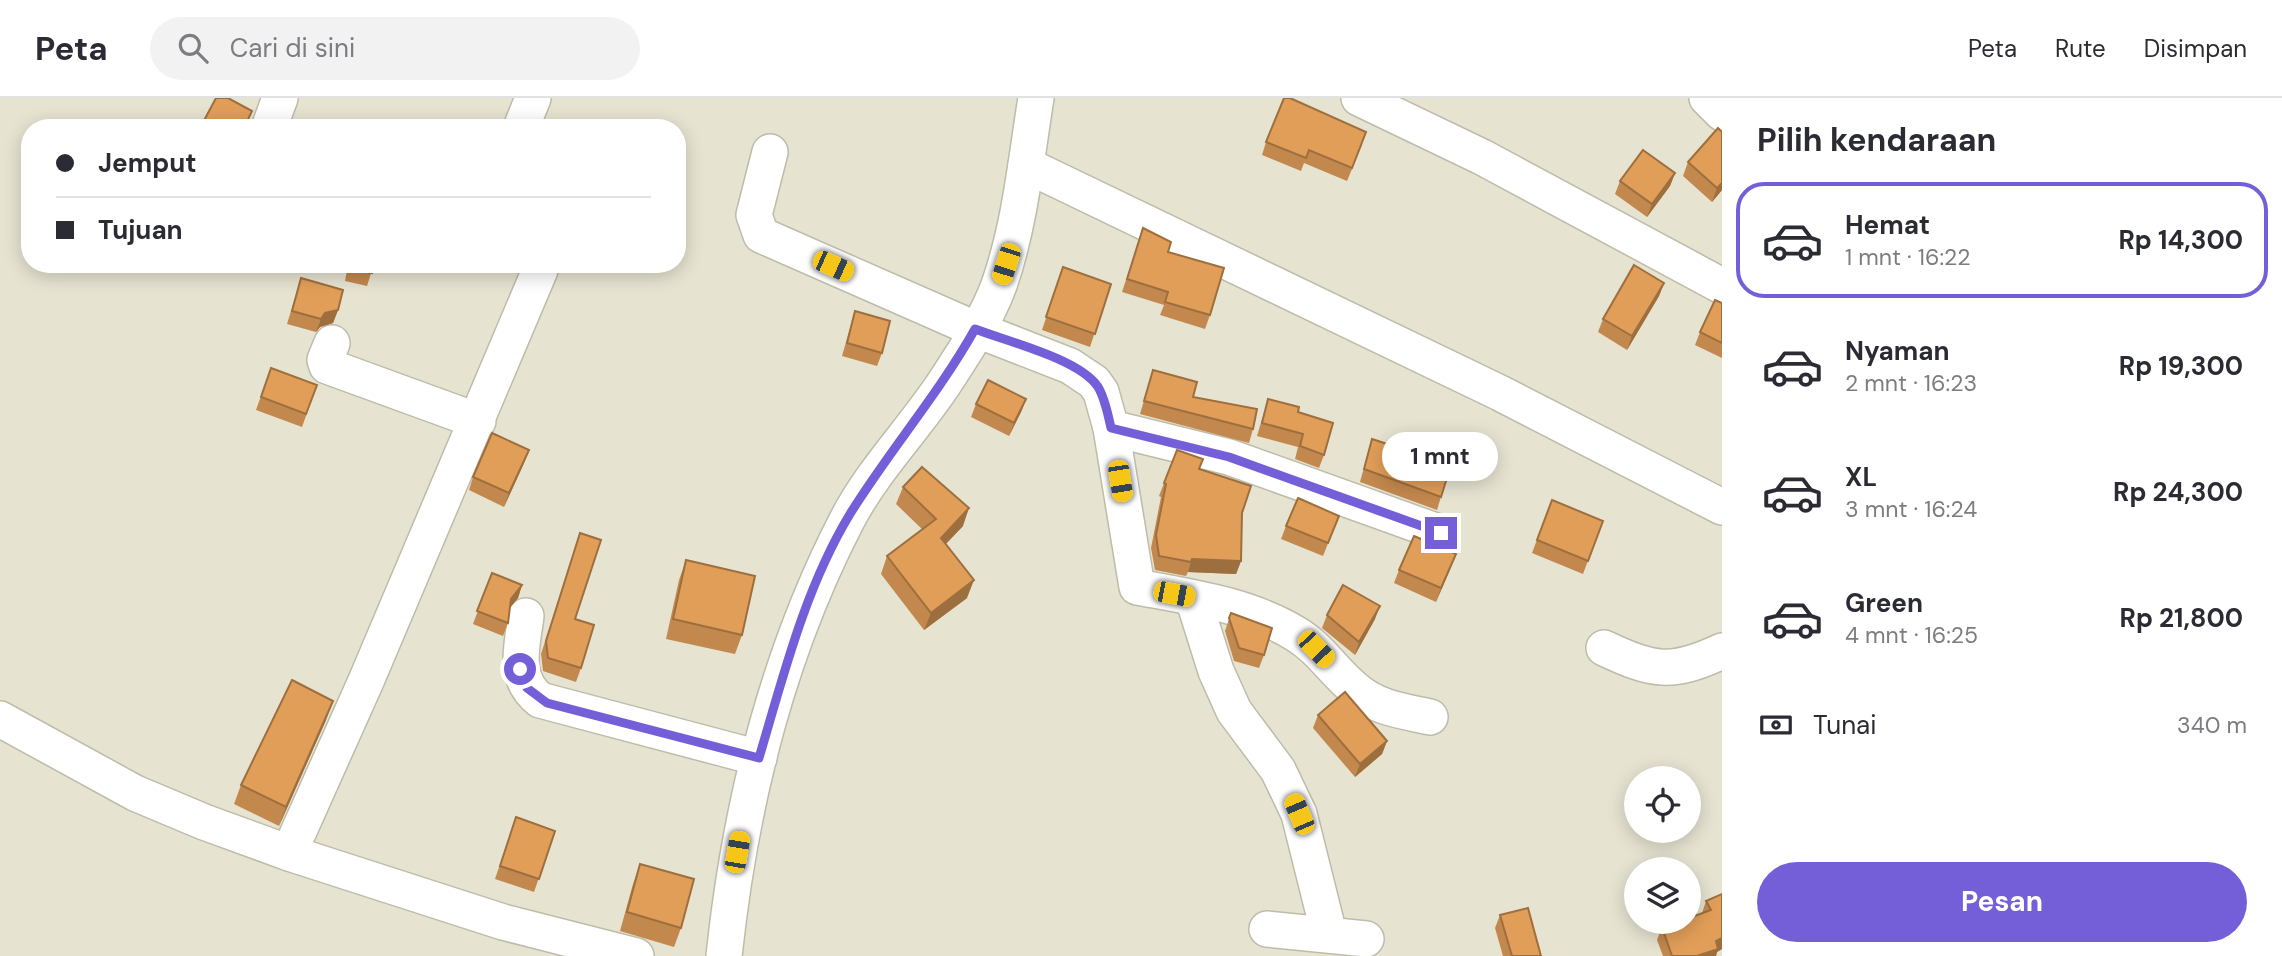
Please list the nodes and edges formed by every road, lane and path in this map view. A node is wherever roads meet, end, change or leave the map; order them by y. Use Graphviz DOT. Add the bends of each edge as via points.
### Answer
graph roads {
  1 [pos="280,98"];
  2 [pos="533,98"];
  3 [pos="1036,98"];
  4 [pos="1359,98"];
  5 [pos="1707,98"];
  6 [pos="1722,114"];
  7 [pos="273,119"];
  8 [pos="525,119"];
  9 [pos="770,152"];
  10 [pos="1026,165"];
  11 [pos="539,273"];
  12 [pos="1722,286"];
  13 [pos="975,329"];
  14 [pos="332,342"];
  15 [pos="478,421"];
  16 [pos="1111,428"];
  17 [pos="1722,507"];
  18 [pos="1441,533"];
  19 [pos="1193,598"];
  20 [pos="526,615"];
  21 [pos="1604,648"];
  22 [pos="1722,651"];
  23 [pos="1430,717"];
  24 [pos="2,728"];
  25 [pos="759,758"];
  26 [pos="289,853"];
  27 [pos="1268,929"];
  28 [pos="1329,934"];
  29 [pos="1366,939"];
  30 [pos="730,953"];
  31 [pos="636,956"];
  1 -- 7 [label="street"];
  2 -- 8 [label="street"];
  3 -- 10 [label="street"];
  4 -- 12 [label="street" via="1494,163"];
  5 -- 6 [label="street"];
  9 -- 13 [label="street" via="754,215 761,235"];
  10 -- 13 [label="street" via="1006,264"];
  10 -- 17 [label="street" via="1500,393"];
  11 -- 15 [label="street"];
  13 -- 16 [label="street" via="1088,376 1101,392"];
  13 -- 25 [label="street" via="946,381 849,516 791,652"];
  14 -- 15 [label="street" via="324,361 328,366"];
  15 -- 26 [label="street"];
  16 -- 18 [label="street" via="1229,457"];
  16 -- 19 [label="street" via="1137,587"];
  19 -- 23 [label="street" via="1284,627 1316,649 1365,697"];
  19 -- 28 [label="street" via="1234,711 1278,770 1299,814"];
  20 -- 25 [label="street" via="520,669 527,688 540,700"];
  21 -- 22 [label="street" via="1638,664 1672,669"];
  24 -- 26 [label="street" via="135,793"];
  25 -- 30 [label="street" via="745,811"];
  26 -- 31 [label="street" via="503,922"];
  27 -- 28 [label="street"];
  28 -- 29 [label="street"];
}
